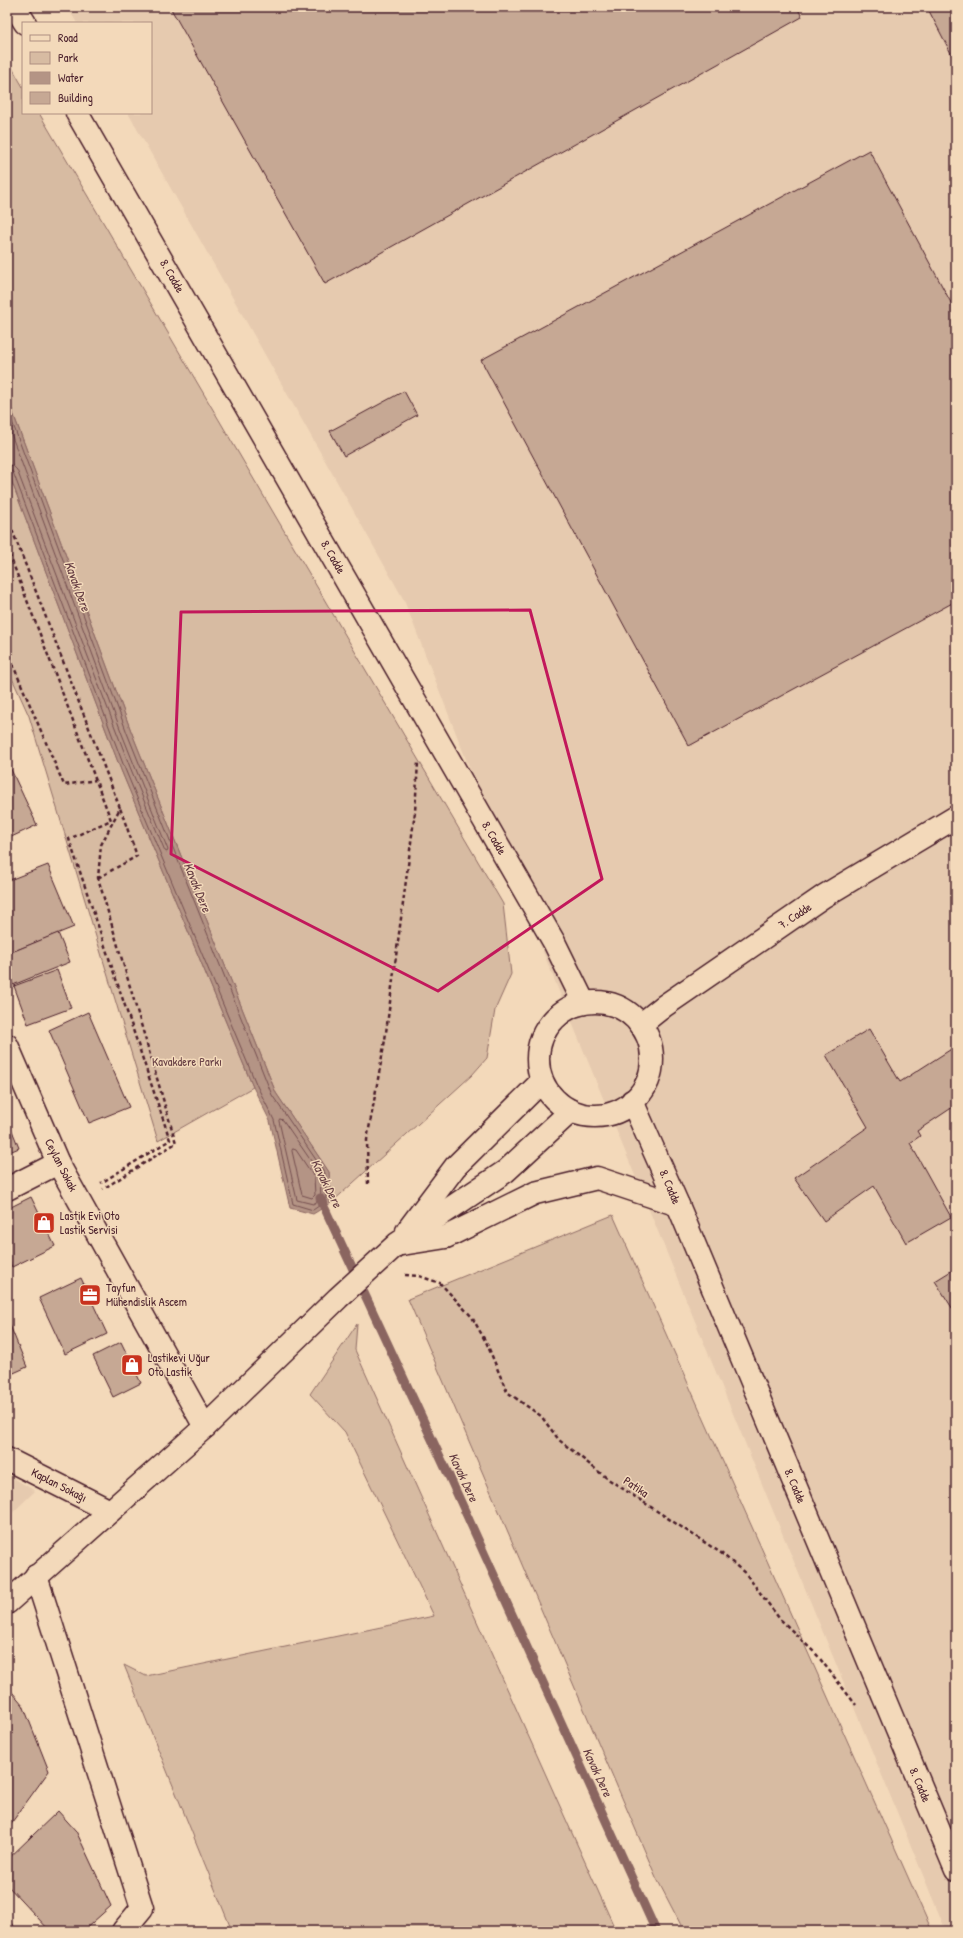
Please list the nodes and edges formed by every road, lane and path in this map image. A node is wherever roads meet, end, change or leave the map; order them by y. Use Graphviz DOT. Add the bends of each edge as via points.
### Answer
graph roads {
  1 [pos="15,7"];
  2 [pos="23,22"];
  3 [pos="78,114"];
  4 [pos="7,517"];
  5 [pos="7,548"];
  6 [pos="7,651"];
  7 [pos="418,759"];
  8 [pos="96,780"];
  9 [pos="120,808"];
  10 [pos="956,817"];
  11 [pos="98,878"];
  12 [pos="584,1003"];
  13 [pos="640,1025"];
  14 [pos="7,1045"];
  15 [pos="542,1081"];
  16 [pos="632,1102"];
  17 [pos="571,1111"];
  18 [pos="58,1163"];
  19 [pos="368,1184"];
  20 [pos="7,1189"];
  21 [pos="79,1200"];
  22 [pos="678,1205"];
  23 [pos="397,1244"];
  24 [pos="399,1275"];
  25 [pos="205,1427"];
  26 [pos="7,1459"];
  27 [pos="110,1511"];
  28 [pos="36,1576"];
  29 [pos="7,1603"];
  30 [pos="893,1720"];
  31 [pos="956,1870"];
  32 [pos="123,1931"];
  1 -- 2 [label="street"];
  3 -- 12 [label="street, 8. Cadde" via="554,942"];
  4 -- 9 [label="path"];
  5 -- 8 [label="path"];
  6 -- 8 [label="path" via="64,785"];
  7 -- 19 [label="path" via="415,812 385,1040 367,1140"];
  8 -- 21 [label="path" via="111,820 69,839 170,1140"];
  9 -- 11 [label="path" via="101,845"];
  9 -- 11 [label="path" via="137,856"];
  10 -- 13 [label="street, 7. Cadde" via="824,896"];
  11 -- 21 [label="path" via="176,1143"];
  12 -- 13 [label="street" via="612,1004 625,1010"];
  12 -- 15 [label="street" via="570,1008 549,1026 542,1039 539,1053"];
  13 -- 16 [label="street" via="650,1044 651,1072 645,1086"];
  14 -- 18 [label="street, Ceylan Sokak"];
  15 -- 17 [label="street" via="560,1104"];
  15 -- 23 [label="street" via="455,1166"];
  16 -- 17 [label="street" via="614,1113 599,1116"];
  16 -- 22 [label="street, 8. Cadde"];
  17 -- 23 [label="street" via="506,1171"];
  18 -- 20 [label="street"];
  18 -- 21 [label="street, Ceylan Sokak"];
  21 -- 25 [label="street, Ceylan Sokak"];
  22 -- 23 [label="street" via="597,1178 535,1193 446,1237"];
  22 -- 30 [label="street, 8. Cadde"];
  23 -- 25 [label="street"];
  24 -- 30 [label="path, Patika" via="419,1276 440,1283 472,1317 487,1344 507,1392 541,1416 559,1440 608,1480 720,1553 746,1574 779,1618 817,1655 865,1716"];
  25 -- 27 [label="street"];
  26 -- 27 [label="street, Kaplan Sokağı"];
  27 -- 28 [label="street"];
  28 -- 29 [label="street"];
  28 -- 32 [label="street" via="142,1908"];
  30 -- 31 [label="street, 8. Cadde"];
}
